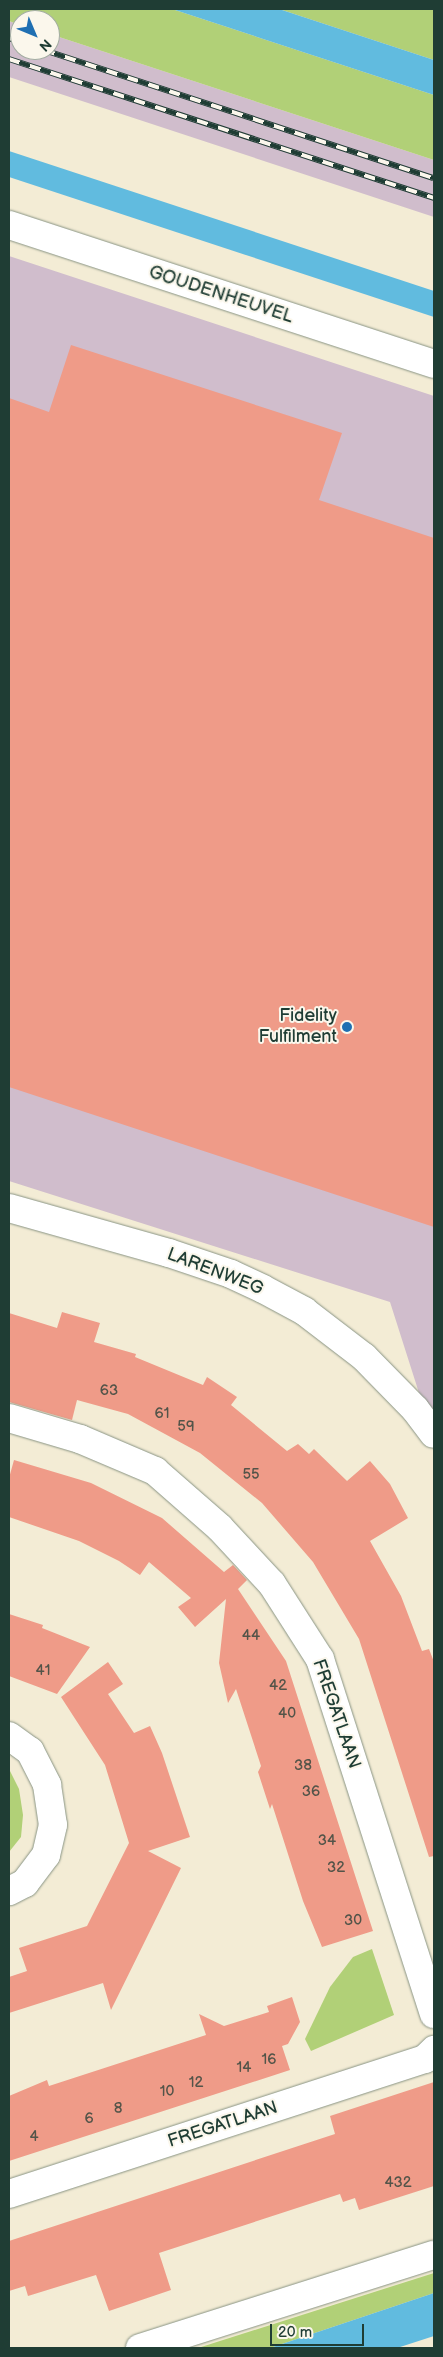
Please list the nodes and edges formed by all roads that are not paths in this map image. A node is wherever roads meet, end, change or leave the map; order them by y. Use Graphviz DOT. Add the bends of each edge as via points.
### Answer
graph roads {
  1 [pos="9,225"];
  2 [pos="434,364"];
  3 [pos="9,1208"];
  4 [pos="9,1418"];
  5 [pos="434,1434"];
  6 [pos="9,1736"];
  7 [pos="9,1891"];
  8 [pos="434,2014"];
  9 [pos="434,2050"];
  10 [pos="9,2194"];
  11 [pos="434,2255"];
  12 [pos="140,2348"];
  1 -- 2 [label="street, GOUDENHEUVEL"];
  3 -- 5 [label="street, LARENWEG" via="169,1254 231,1274 263,1289 304,1312 364,1357 415,1408"];
  4 -- 8 [label="street, FREGATLAAN" via="80,1439 155,1471 220,1528 272,1584 320,1659"];
  6 -- 7 [label="street" via="30,1751 47,1785 53,1825 46,1855 25,1882"];
  9 -- 10 [label="street, FREGATLAAN" via="425,2059"];
  11 -- 12 [label="street"];
}
